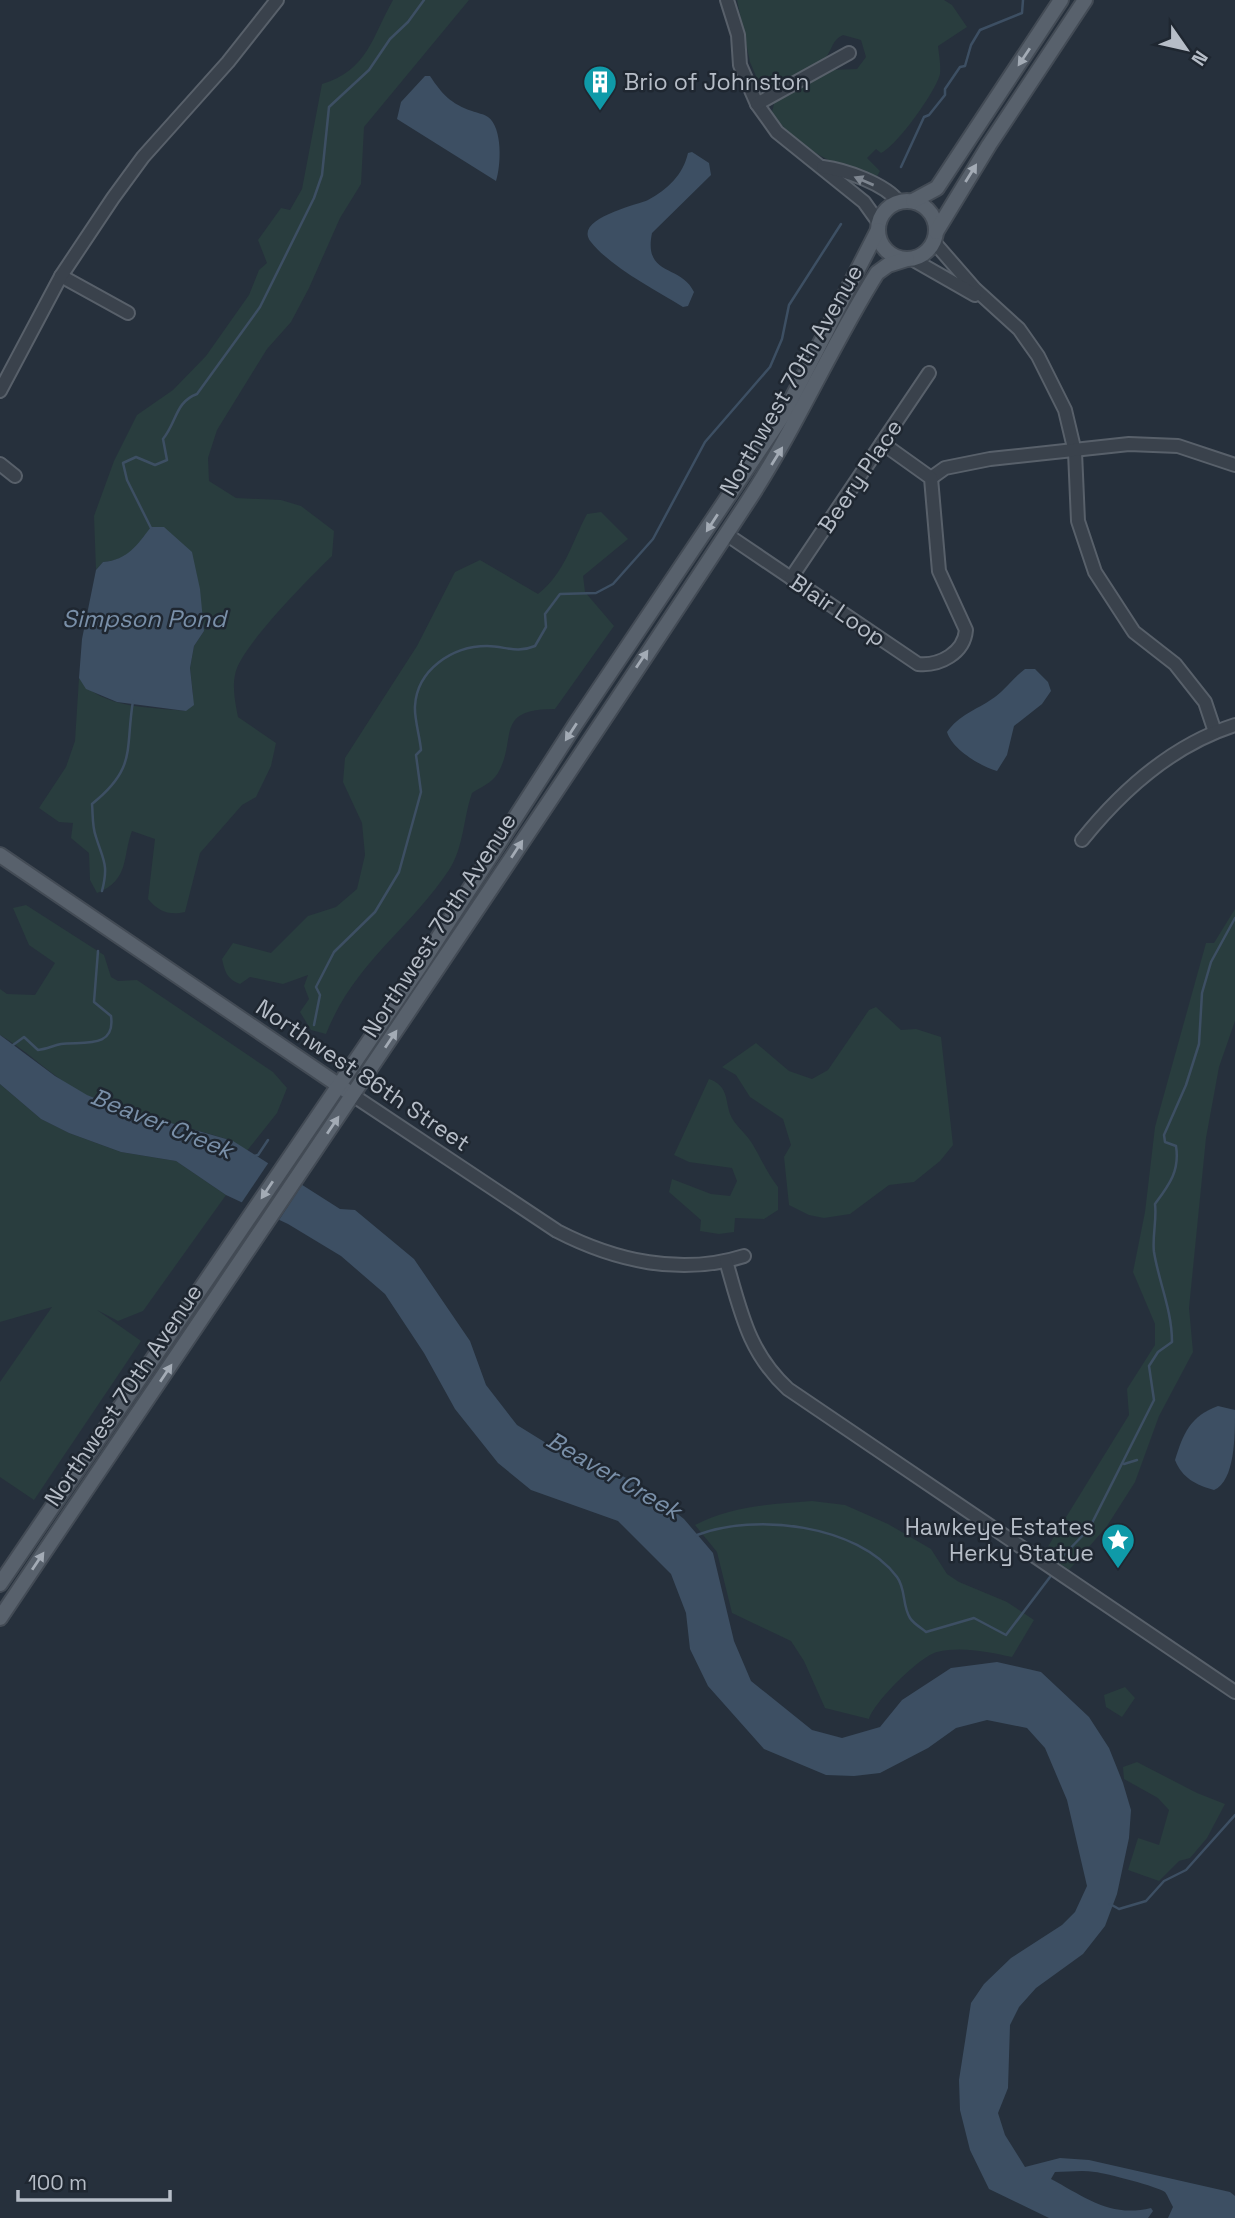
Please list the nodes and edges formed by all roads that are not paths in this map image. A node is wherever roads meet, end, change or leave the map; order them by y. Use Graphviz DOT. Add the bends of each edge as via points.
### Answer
graph roads {
  1 [pos="277,0"];
  2 [pos="727,0"];
  3 [pos="1061,0"];
  4 [pos="1085,0"];
  5 [pos="849,52"];
  6 [pos="757,104"];
  7 [pos="824,167"];
  8 [pos="906,202"];
  9 [pos="878,226"];
  10 [pos="935,237"];
  11 [pos="909,259"];
  12 [pos="61,276"];
  13 [pos="988,302"];
  14 [pos="128,313"];
  15 [pos="929,373"];
  16 [pos="0,391"];
  17 [pos="882,443"];
  18 [pos="1075,452"];
  19 [pos="0,464"];
  20 [pos="1235,465"];
  21 [pos="15,476"];
  22 [pos="931,478"];
  23 [pos="726,534"];
  24 [pos="791,579"];
  25 [pos="595,696"];
  26 [pos="611,707"];
  27 [pos="1235,725"];
  28 [pos="1215,732"];
  29 [pos="1082,840"];
  30 [pos="0,855"];
  31 [pos="345,1090"];
  32 [pos="744,1256"];
  33 [pos="726,1261"];
  34 [pos="0,1584"];
  35 [pos="0,1618"];
  36 [pos="1235,1692"];
  1 -- 12 [label="street" via="143,156"];
  2 -- 6 [label="street" via="738,35 740,65"];
  3 -- 8 [label="main road, Northwest 70th Avenue, one-way" via="937,188"];
  10 -- 4 [label="main road, Northwest 70th Avenue, one-way" via="989,145"];
  5 -- 6 [label="street"];
  6 -- 7 [label="street" via="777,132"];
  8 -- 7 [label="street, one-way" via="892,192"];
  7 -- 9 [label="street" via="864,202"];
  8 -- 9 [label="main road, Northwest 70th Avenue" via="886,210"];
  8 -- 10 [label="main road" via="930,212"];
  9 -- 11 [label="main road, Northwest 70th Avenue" via="883,247 898,258"];
  9 -- 25 [label="main road, Northwest 70th Avenue, one-way" via="785,412"];
  10 -- 11 [label="main road, Northwest 70th Avenue" via="921,256"];
  10 -- 13 [label="street"];
  11 -- 13 [label="street"];
  23 -- 11 [label="main road, Northwest 70th Avenue, one-way" via="792,430 877,273"];
  12 -- 14 [label="street"];
  12 -- 16 [label="street"];
  13 -- 18 [label="street" via="1019,329 1038,356 1065,410"];
  15 -- 17 [label="street, Beery Place"];
  17 -- 22 [label="street"];
  17 -- 24 [label="street, Beery Place"];
  18 -- 20 [label="street" via="1156,443"];
  18 -- 22 [label="street" via="979,461 945,468"];
  18 -- 28 [label="street" via="1078,521 1095,572 1134,632 1175,664 1205,702"];
  19 -- 21 [label="street"];
  22 -- 24 [label="street, Blair Loop" via="939,571 966,629 965,640 954,653 929,665 918,664"];
  23 -- 24 [label="street, Blair Loop"];
  26 -- 23 [label="main road, Northwest 70th Avenue, one-way"];
  25 -- 26 [label="street"];
  25 -- 31 [label="main road, Northwest 70th Avenue, one-way"];
  31 -- 26 [label="main road, Northwest 70th Avenue, one-way" via="435,975"];
  27 -- 28 [label="street"];
  28 -- 29 [label="street" via="1160,762 1131,785"];
  30 -- 31 [label="main road, Northwest 86th Street"];
  31 -- 33 [label="street, Northwest 86th Street" via="590,1249 646,1262"];
  31 -- 34 [label="main road, Northwest 70th Avenue, one-way" via="297,1145"];
  35 -- 31 [label="main road, Northwest 70th Avenue, one-way" via="312,1156"];
  32 -- 33 [label="street, Northwest 86th Street"];
  33 -- 36 [label="street" via="752,1346 788,1389"];
}
